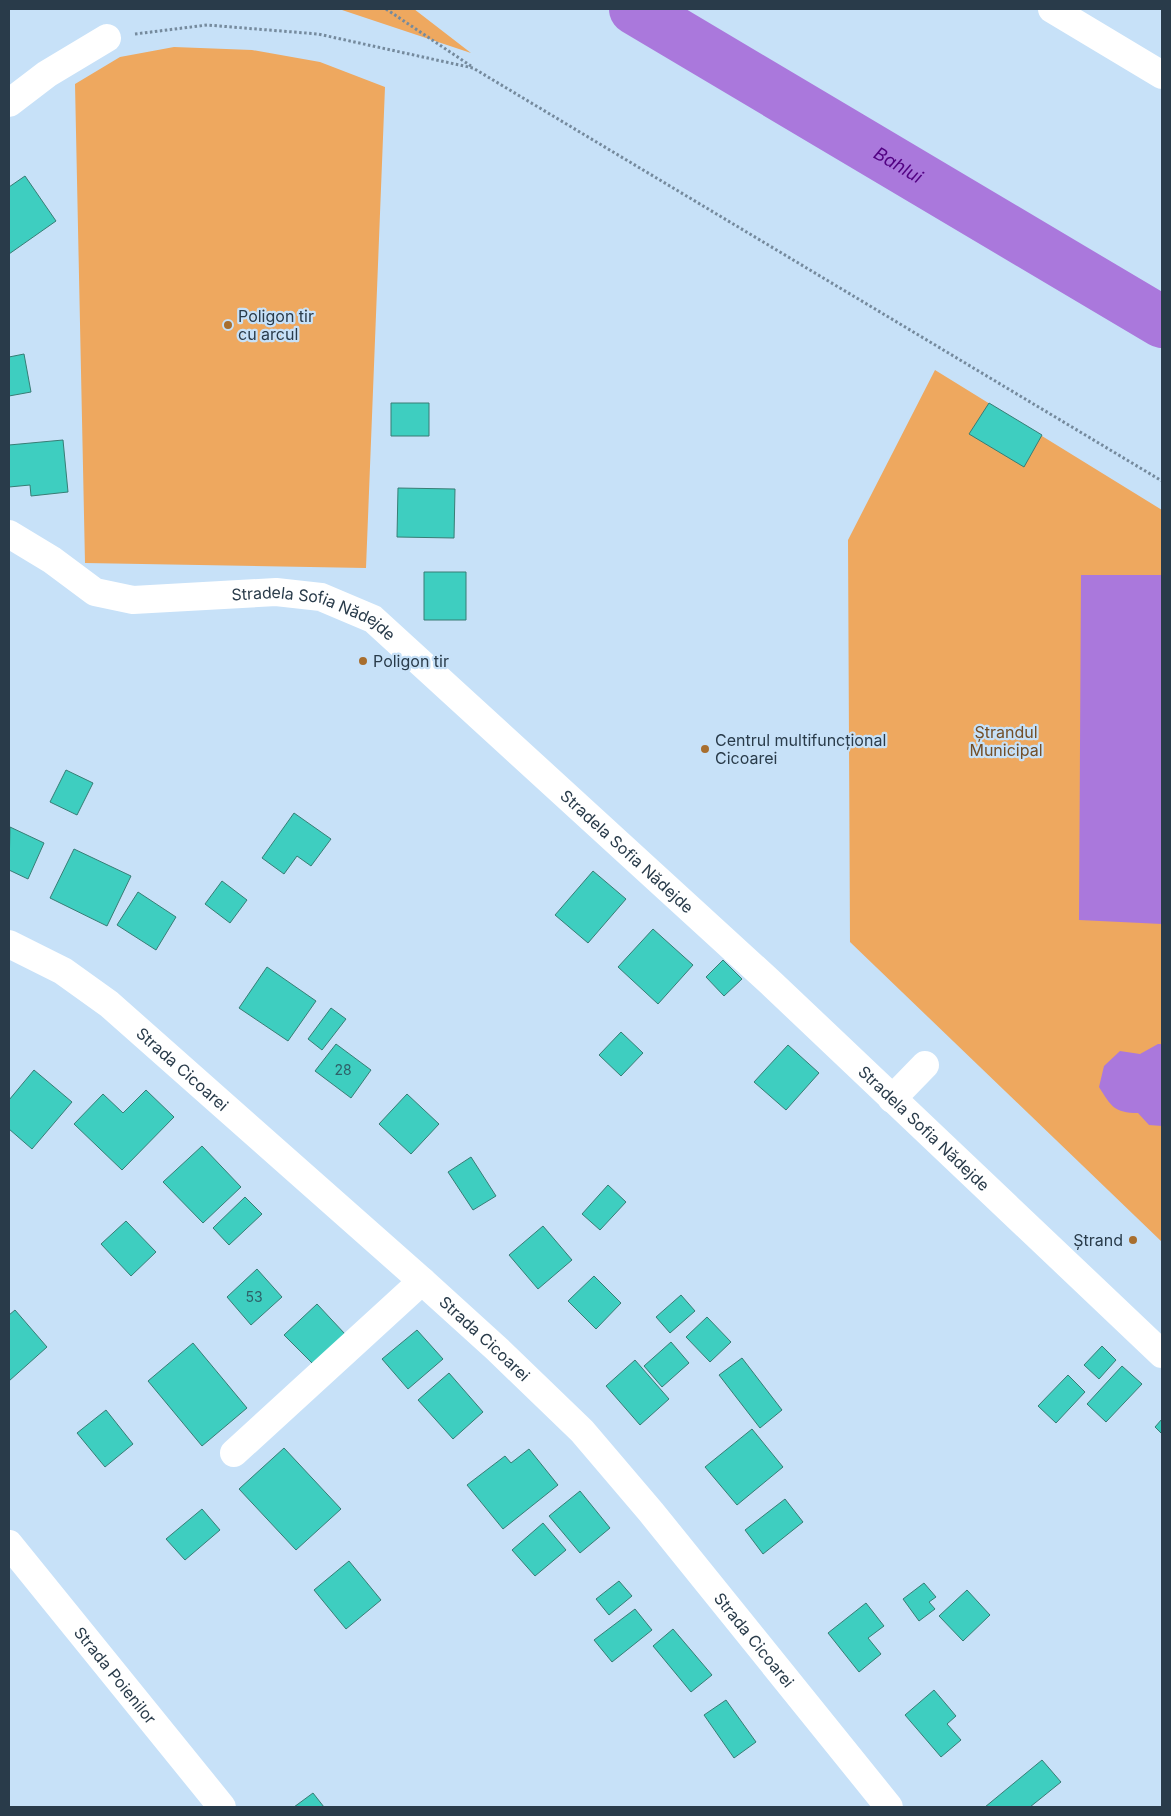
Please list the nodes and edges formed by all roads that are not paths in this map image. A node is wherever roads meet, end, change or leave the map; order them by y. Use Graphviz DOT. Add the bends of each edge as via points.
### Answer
graph roads {
  1 [pos="1052,9"];
  2 [pos="107,38"];
  3 [pos="1162,75"];
  4 [pos="9,104"];
  5 [pos="9,534"];
  6 [pos="9,944"];
  7 [pos="925,1065"];
  8 [pos="892,1099"];
  9 [pos="422,1280"];
  10 [pos="1162,1354"];
  11 [pos="234,1453"];
  12 [pos="9,1544"];
  13 [pos="222,1807"];
  14 [pos="889,1807"];
  1 -- 3 [label="street"];
  2 -- 4 [label="street" via="47,74"];
  5 -- 8 [label="street, Stradela Sofia Nădejde" via="95,592 133,600 276,592 321,597 373,619 763,976"];
  6 -- 9 [label="street, Strada Cicoarei" via="63,971 109,1004"];
  7 -- 8 [label="street"];
  8 -- 10 [label="street, Stradela Sofia Nădejde"];
  9 -- 11 [label="street"];
  9 -- 14 [label="street, Strada Cicoarei" via="582,1431"];
  12 -- 13 [label="street, Strada Poienilor"];
}
